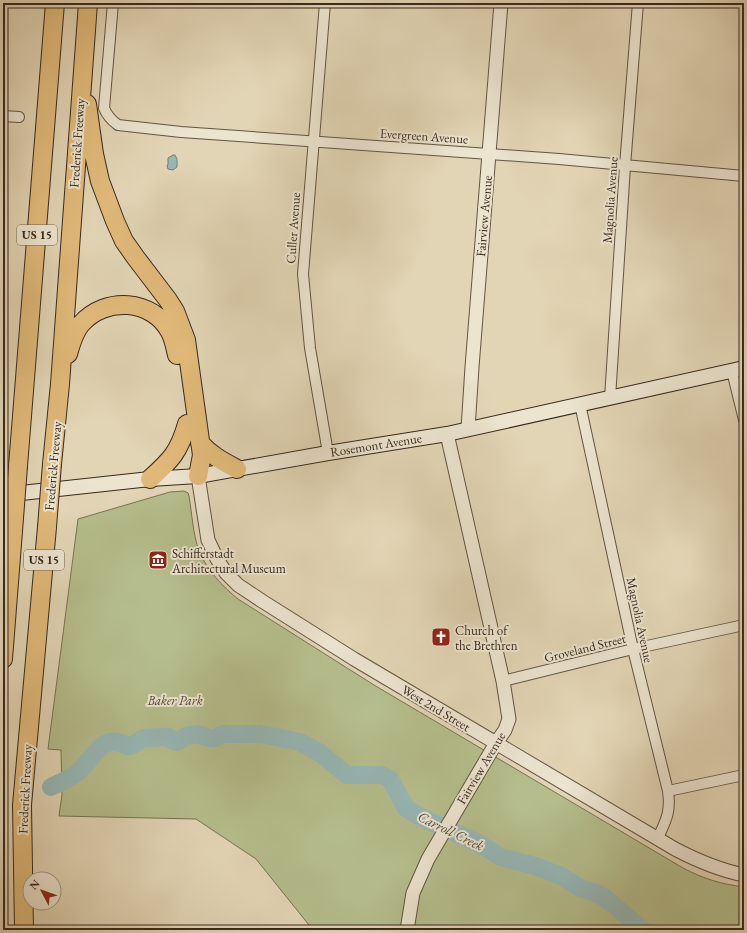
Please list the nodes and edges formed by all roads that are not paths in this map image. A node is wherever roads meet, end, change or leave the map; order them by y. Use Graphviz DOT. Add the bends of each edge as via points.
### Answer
graph roads {
  1 [pos="55,3"];
  2 [pos="88,3"];
  3 [pos="112,3"];
  4 [pos="325,3"];
  5 [pos="501,3"];
  6 [pos="638,3"];
  7 [pos="82,83"];
  8 [pos="3,116"];
  9 [pos="19,117"];
  10 [pos="313,142"];
  11 [pos="489,154"];
  12 [pos="625,166"];
  13 [pos="744,176"];
  14 [pos="738,370"];
  15 [pos="60,384"];
  16 [pos="610,398"];
  17 [pos="580,404"];
  18 [pos="744,420"];
  19 [pos="187,424"];
  20 [pos="468,429"];
  21 [pos="448,434"];
  22 [pos="200,443"];
  23 [pos="328,453"];
  24 [pos="237,469"];
  25 [pos="198,476"];
  26 [pos="150,479"];
  27 [pos="3,495"];
  28 [pos="11,559"];
  29 [pos="3,601"];
  30 [pos="744,625"];
  31 [pos="633,649"];
  32 [pos="3,659"];
  33 [pos="502,681"];
  34 [pos="496,743"];
  35 [pos="744,775"];
  36 [pos="668,792"];
  37 [pos="658,838"];
  38 [pos="744,875"];
  39 [pos="24,930"];
  40 [pos="407,930"];
  1 -- 28 [label="highway, US 15, bridge"];
  2 -- 7 [label="highway, Frederick Freeway / US 15"];
  3 -- 10 [label="street, Evergreen Avenue" via="104,108 106,115 118,125"];
  4 -- 10 [label="street, Culler Avenue"];
  5 -- 11 [label="street, Fairview Avenue"];
  6 -- 12 [label="street, Magnolia Avenue"];
  7 -- 15 [label="highway, Frederick Freeway / US 15"];
  7 -- 22 [label="highway" via="100,181 115,221 124,241 168,300 181,324 186,340"];
  8 -- 9 [label="street"];
  10 -- 11 [label="street, Evergreen Avenue"];
  10 -- 23 [label="street, Culler Avenue" via="303,274 310,348"];
  11 -- 12 [label="street, Evergreen Avenue"];
  11 -- 20 [label="street, Fairview Avenue"];
  12 -- 13 [label="street, Evergreen Avenue"];
  12 -- 16 [label="street, Magnolia Avenue"];
  14 -- 16 [label="main road, Rosemont Avenue"];
  14 -- 18 [label="street"];
  15 -- 19 [label="highway" via="70,345 81,324 89,316 105,308 122,304 133,305 154,314 170,331 175,345"];
  15 -- 39 [label="highway, Frederick Freeway / US 15, bridge" via="22,805"];
  16 -- 17 [label="main road, Rosemont Avenue"];
  17 -- 20 [label="main road, Rosemont Avenue"];
  17 -- 31 [label="street, Magnolia Avenue"];
  19 -- 25 [label="highway"];
  19 -- 26 [label="highway" via="182,442 173,457"];
  20 -- 21 [label="main road, Rosemont Avenue"];
  21 -- 23 [label="main road, Rosemont Avenue"];
  21 -- 33 [label="street, Fairview Avenue"];
  22 -- 24 [label="highway" via="218,460"];
  22 -- 25 [label="highway" via="202,455"];
  23 -- 24 [label="main road, Rosemont Avenue"];
  24 -- 25 [label="main road, Rosemont Avenue"];
  25 -- 26 [label="main road, Rosemont Avenue"];
  25 -- 34 [label="street, West 2nd Street" via="208,540 226,573 238,585 354,659"];
  26 -- 27 [label="main road, Rosemont Avenue"];
  28 -- 29 [label="highway"];
  28 -- 32 [label="highway, US 15"];
  30 -- 31 [label="street, Groveland Street"];
  31 -- 33 [label="street, Groveland Street"];
  31 -- 36 [label="street, Magnolia Avenue"];
  33 -- 34 [label="street, Fairview Avenue" via="509,719"];
  34 -- 37 [label="street, West 2nd Street"];
  34 -- 40 [label="street, Fairview Avenue" via="422,870 413,893"];
  35 -- 36 [label="street"];
  36 -- 37 [label="street, Magnolia Avenue" via="670,805"];
  37 -- 38 [label="street, West 2nd Street" via="702,863"];
}
